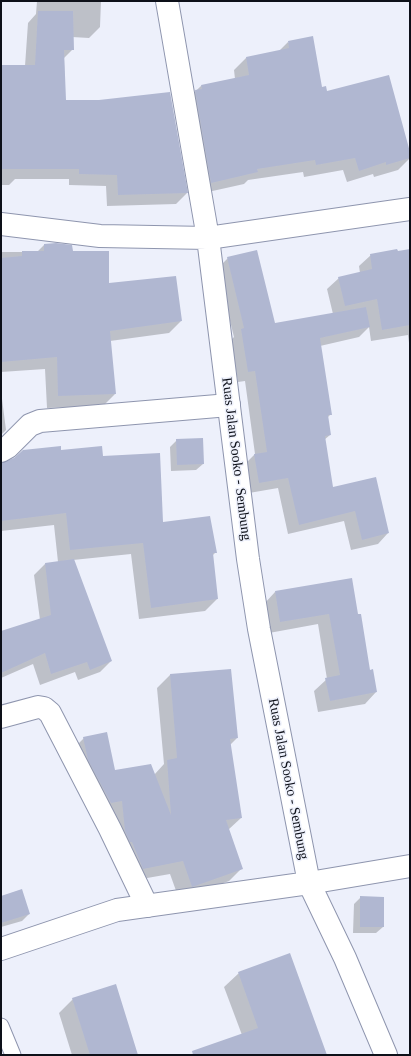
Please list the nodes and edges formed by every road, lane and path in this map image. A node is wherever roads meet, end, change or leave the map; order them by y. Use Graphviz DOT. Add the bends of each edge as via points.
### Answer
graph roads {
  1 [pos="167,1"];
  2 [pos="410,209"];
  3 [pos="1,224"];
  4 [pos="208,238"];
  5 [pos="229,405"];
  6 [pos="1,451"];
  7 [pos="1,717"];
  8 [pos="410,866"];
  9 [pos="308,883"];
  10 [pos="147,906"];
  11 [pos="1,948"];
  12 [pos="1,1026"];
  13 [pos="13,1055"];
  14 [pos="386,1055"];
  1 -- 4 [label="main road, Ruas Jalan Sooko - Sembung"];
  2 -- 4 [label="main road"];
  3 -- 4 [label="main road" via="100,236"];
  4 -- 5 [label="main road, Ruas Jalan Sooko - Sembung"];
  5 -- 6 [label="main road" via="40,421 30,425"];
  5 -- 9 [label="main road, Ruas Jalan Sooko - Sembung" via="259,629"];
  7 -- 10 [label="main road" via="38,707 50,713"];
  8 -- 9 [label="main road"];
  9 -- 10 [label="main road"];
  9 -- 14 [label="main road, Ruas Jalan Sooko - Sembung" via="345,958"];
  10 -- 11 [label="main road" via="118,910"];
  12 -- 13 [label="lane"];
}
